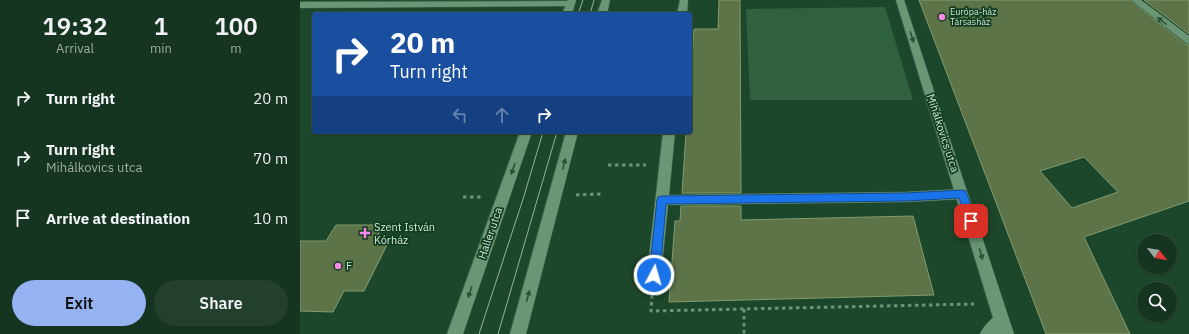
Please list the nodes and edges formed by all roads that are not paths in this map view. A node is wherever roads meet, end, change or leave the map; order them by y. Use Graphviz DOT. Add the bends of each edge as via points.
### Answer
graph roads {
  1 [pos="606,0"];
  2 [pos="684,0"];
  3 [pos="900,0"];
  4 [pos="1135,0"];
  5 [pos="571,2"];
  6 [pos="300,5"];
  7 [pos="568,12"];
  8 [pos="603,12"];
  9 [pos="682,12"];
  10 [pos="1189,41"];
  11 [pos="525,134"];
  12 [pos="571,134"];
  13 [pos="669,134"];
  14 [pos="962,194"];
  15 [pos="662,200"];
  16 [pos="654,275"];
  17 [pos="1004,327"];
  18 [pos="455,334"];
  19 [pos="518,334"];
  20 [pos="988,334"];
  1 -- 8 [label="street"];
  2 -- 9 [label="street"];
  3 -- 14 [label="street, Mihálkovics utca, one-way"];
  10 -- 4 [label="street, one-way"];
  5 -- 6 [label="street"];
  5 -- 7 [label="street"];
  11 -- 18 [label="street, Haller utca, one-way"];
  19 -- 12 [label="street, one-way"];
  13 -- 15 [label="street"];
  14 -- 15 [label="street"];
  14 -- 17 [label="street, Mihálkovics utca, one-way"];
  15 -- 16 [label="street"];
  17 -- 20 [label="street"];
}
